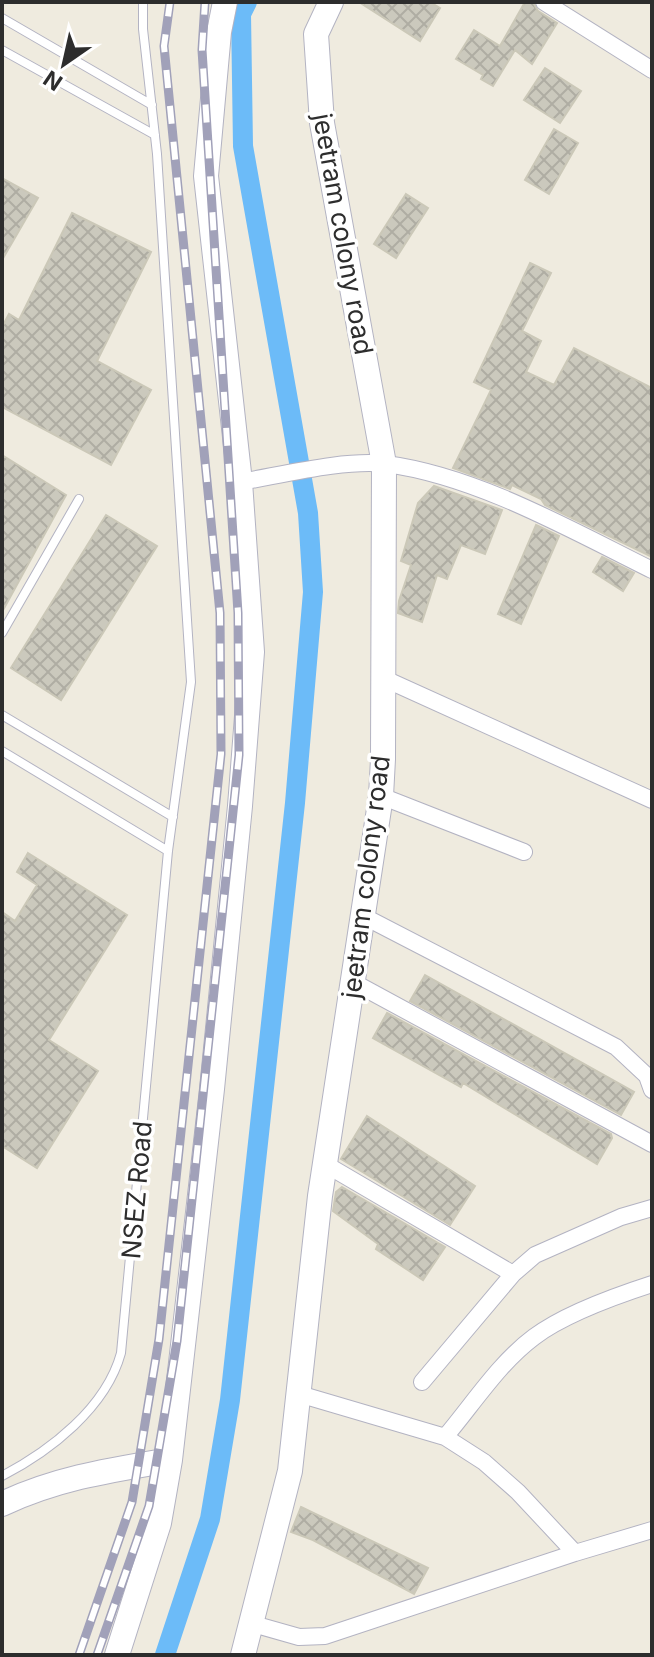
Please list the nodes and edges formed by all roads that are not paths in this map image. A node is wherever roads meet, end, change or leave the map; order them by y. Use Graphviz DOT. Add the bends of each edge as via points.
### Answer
graph roads {
  1 [pos="143,2"];
  2 [pos="225,2"];
  3 [pos="331,2"];
  4 [pos="544,2"];
  5 [pos="2,18"];
  6 [pos="2,50"];
  7 [pos="652,70"];
  8 [pos="152,105"];
  9 [pos="155,135"];
  10 [pos="384,464"];
  11 [pos="248,480"];
  12 [pos="79,499"];
  13 [pos="652,570"];
  14 [pos="2,633"];
  15 [pos="385,679"];
  16 [pos="2,715"];
  17 [pos="2,751"];
  18 [pos="381,796"];
  19 [pos="652,800"];
  20 [pos="173,817"];
  21 [pos="168,851"];
  22 [pos="524,852"];
  23 [pos="363,916"];
  24 [pos="353,982"];
  25 [pos="652,1090"];
  26 [pos="652,1144"];
  27 [pos="325,1164"];
  28 [pos="652,1208"];
  29 [pos="513,1274"];
  30 [pos="652,1284"];
  31 [pos="422,1382"];
  32 [pos="299,1394"];
  33 [pos="445,1437"];
  34 [pos="170,1460"];
  35 [pos="2,1476"];
  36 [pos="2,1504"];
  37 [pos="652,1530"];
  38 [pos="575,1553"];
  39 [pos="253,1624"];
  40 [pos="117,1655"];
  41 [pos="243,1655"];
  1 -- 8 [label="lane, NSEZ Road"];
  2 -- 11 [label="street" via="206,176"];
  3 -- 10 [label="street, jeetram colony road" via="316,34 322,123"];
  4 -- 7 [label="street"];
  5 -- 8 [label="lane"];
  6 -- 9 [label="lane"];
  8 -- 9 [label="lane, NSEZ Road"];
  9 -- 20 [label="lane, NSEZ Road" via="191,682"];
  10 -- 11 [label="street"];
  10 -- 13 [label="street" via="520,504"];
  10 -- 15 [label="street, jeetram colony road"];
  11 -- 34 [label="street" via="252,652 240,806"];
  12 -- 14 [label="lane"];
  15 -- 18 [label="street, jeetram colony road"];
  15 -- 19 [label="street"];
  16 -- 20 [label="lane"];
  17 -- 21 [label="lane"];
  18 -- 22 [label="street"];
  18 -- 23 [label="street, jeetram colony road"];
  20 -- 21 [label="lane, NSEZ Road"];
  21 -- 35 [label="lane, NSEZ Road" via="117,1366 71,1429 41,1455"];
  23 -- 24 [label="street, jeetram colony road"];
  23 -- 25 [label="street" via="616,1047 647,1076"];
  24 -- 26 [label="street"];
  24 -- 27 [label="street, jeetram colony road"];
  27 -- 29 [label="street"];
  27 -- 32 [label="street, jeetram colony road"];
  28 -- 29 [label="street" via="535,1255"];
  29 -- 31 [label="street"];
  30 -- 33 [label="street" via="537,1335 509,1360"];
  32 -- 33 [label="street"];
  32 -- 39 [label="street, jeetram colony road" via="290,1471"];
  33 -- 38 [label="street" via="507,1482"];
  34 -- 36 [label="street" via="79,1475"];
  34 -- 40 [label="street" via="159,1523"];
  37 -- 38 [label="street"];
  38 -- 39 [label="street" via="325,1636 299,1637"];
  39 -- 41 [label="street, jeetram colony road"];
}
